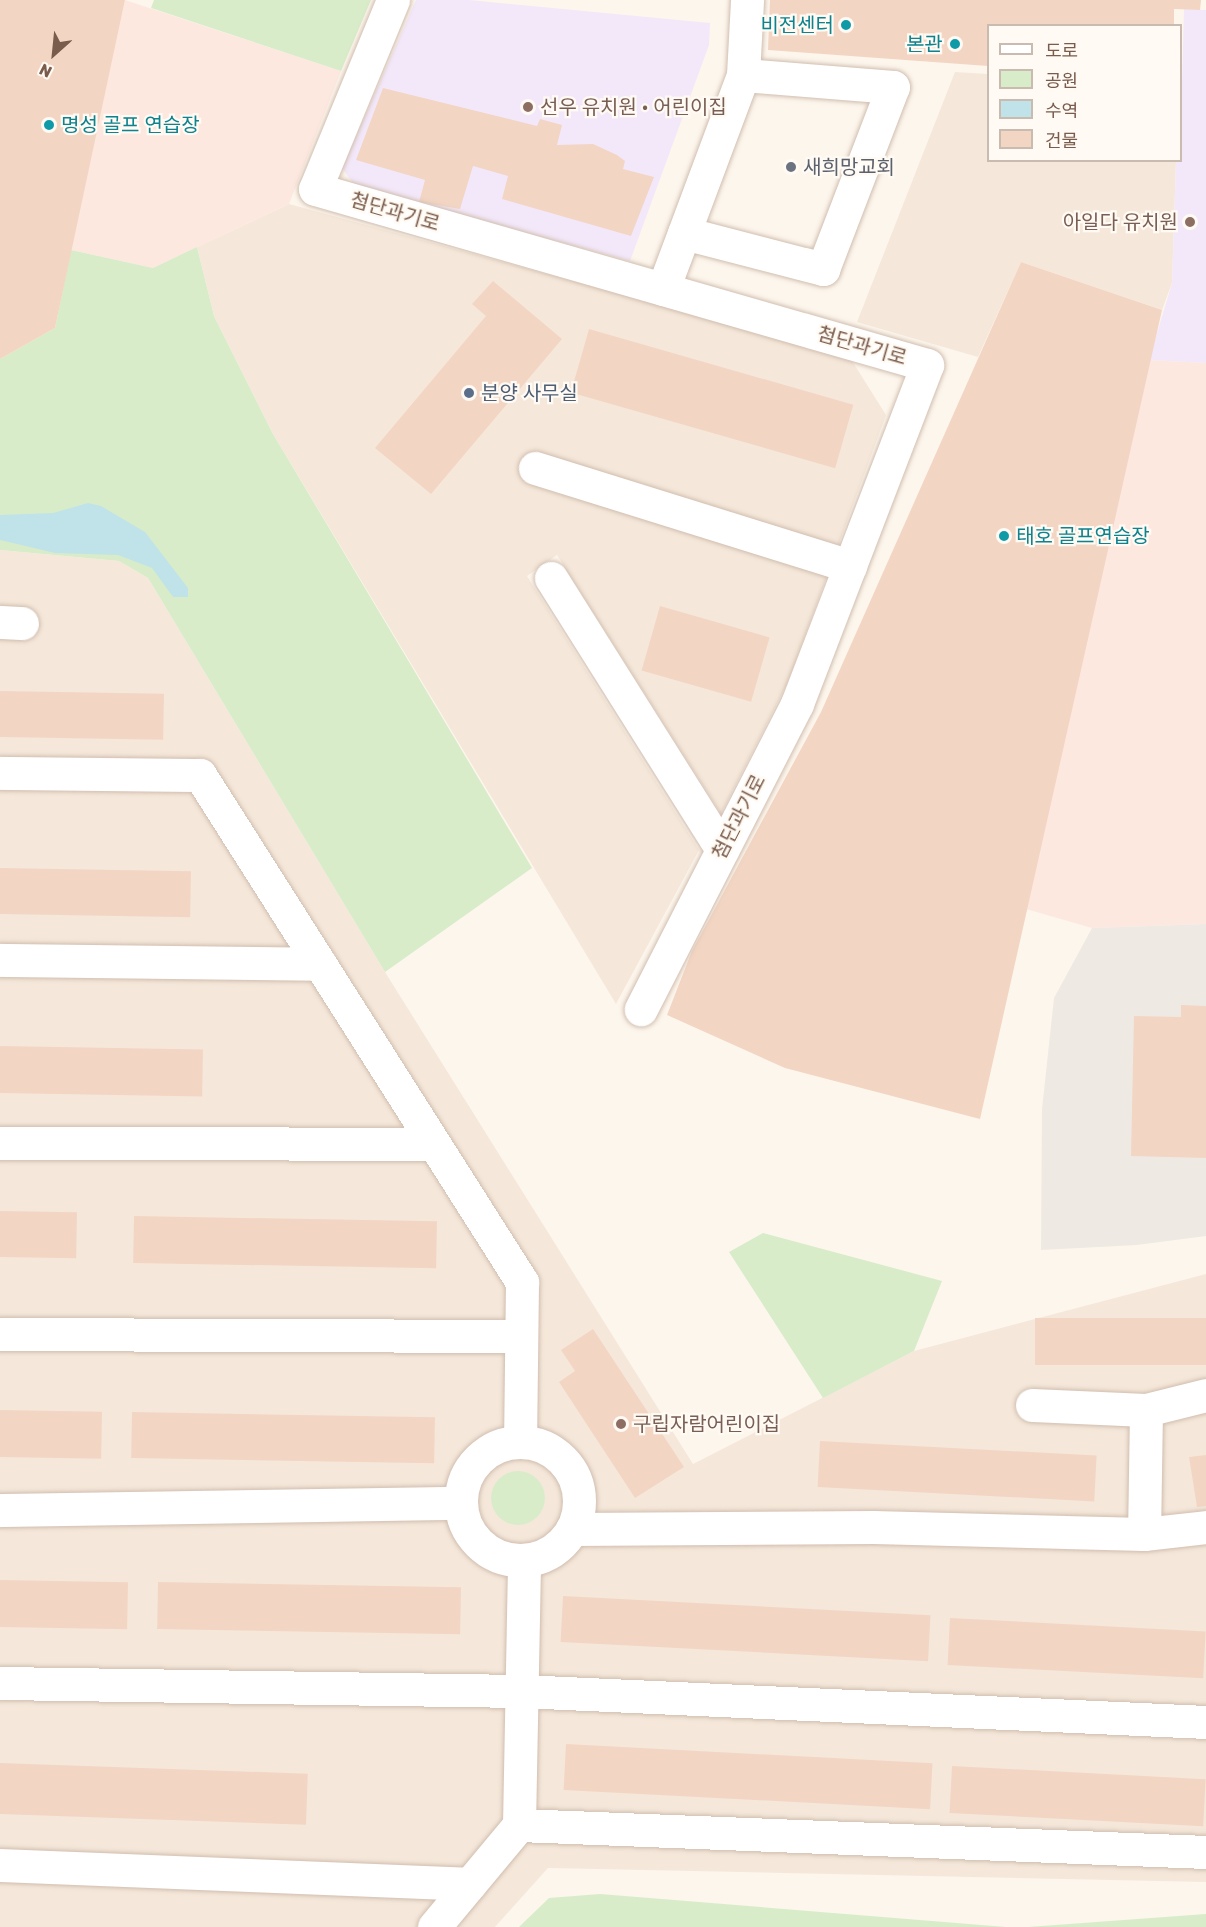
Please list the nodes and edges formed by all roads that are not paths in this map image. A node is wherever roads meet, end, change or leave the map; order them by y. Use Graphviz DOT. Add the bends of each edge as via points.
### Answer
graph roads {
  1 [pos="393,0"];
  2 [pos="747,0"];
  3 [pos="743,75"];
  4 [pos="684,232"];
  5 [pos="663,289"];
  6 [pos="535,468"];
  7 [pos="850,566"];
  8 [pos="551,578"];
  9 [pos="0,773"];
  10 [pos="722,850"];
  11 [pos="0,960"];
  12 [pos="320,964"];
  13 [pos="641,1009"];
  14 [pos="0,1143"];
  15 [pos="432,1144"];
  16 [pos="0,1334"];
  17 [pos="521,1336"];
  18 [pos="1206,1395"];
  19 [pos="1032,1405"];
  20 [pos="1146,1410"];
  21 [pos="520,1442"];
  22 [pos="460,1503"];
  23 [pos="0,1510"];
  24 [pos="1206,1527"];
  25 [pos="572,1529"];
  26 [pos="1144,1534"];
  27 [pos="524,1560"];
  28 [pos="0,1683"];
  29 [pos="521,1691"];
  30 [pos="1206,1722"];
  31 [pos="519,1825"];
  32 [pos="1206,1852"];
  33 [pos="0,1865"];
  34 [pos="470,1884"];
  35 [pos="434,1927"];
  1 -- 5 [label="street, 첨단과기로" via="315,189"];
  2 -- 3 [label="street"];
  3 -- 4 [label="street"];
  3 -- 4 [label="street" via="893,87 823,269"];
  4 -- 5 [label="street"];
  5 -- 7 [label="street, 첨단과기로" via="927,364"];
  6 -- 7 [label="street"];
  7 -- 10 [label="street, 첨단과기로" via="798,704"];
  8 -- 10 [label="street"];
  9 -- 12 [label="street" via="200,775"];
  10 -- 13 [label="street, 첨단과기로"];
  11 -- 12 [label="street"];
  12 -- 15 [label="street"];
  14 -- 15 [label="street"];
  15 -- 17 [label="street" via="522,1282"];
  16 -- 17 [label="street"];
  17 -- 21 [label="street"];
  18 -- 20 [label="street"];
  19 -- 20 [label="street"];
  20 -- 26 [label="street"];
  21 -- 22 [label="street" via="501,1445 471,1468"];
  21 -- 25 [label="street" via="540,1446 557,1456 570,1471 578,1500"];
  22 -- 23 [label="street"];
  22 -- 27 [label="street" via="473,1538 496,1555"];
  24 -- 26 [label="street"];
  25 -- 26 [label="street" via="873,1527"];
  25 -- 27 [label="street" via="560,1545 544,1555"];
  27 -- 29 [label="street"];
  28 -- 29 [label="street"];
  29 -- 30 [label="street"];
  29 -- 31 [label="street"];
  31 -- 32 [label="street"];
  31 -- 34 [label="street"];
  33 -- 34 [label="street"];
  34 -- 35 [label="street"];
}
